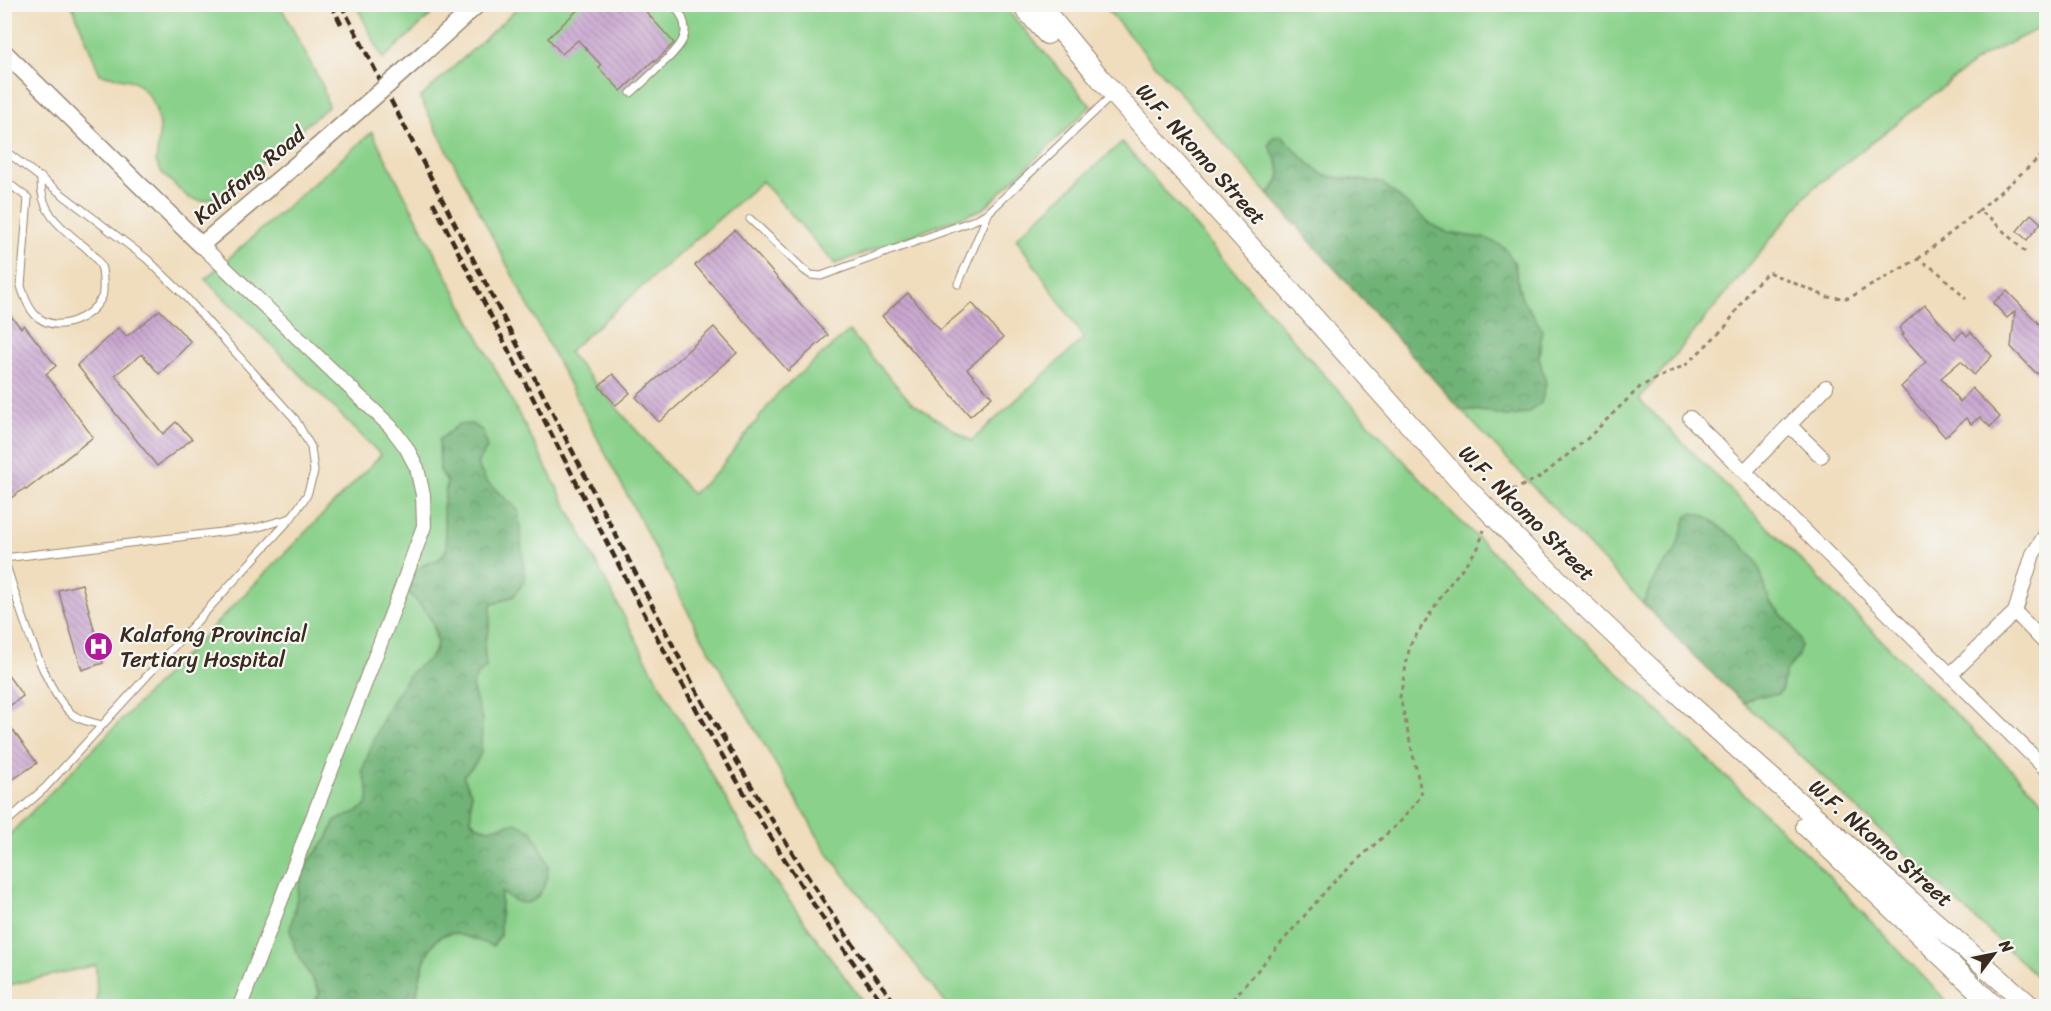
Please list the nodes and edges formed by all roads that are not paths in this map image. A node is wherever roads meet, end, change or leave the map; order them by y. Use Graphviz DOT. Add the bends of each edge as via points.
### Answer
graph roads {
  1 [pos="478,4"];
  2 [pos="673,4"];
  3 [pos="1021,4"];
  4 [pos="1039,4"];
  5 [pos="4,52"];
  6 [pos="631,93"];
  7 [pos="1109,95"];
  8 [pos="4,150"];
  9 [pos="40,177"];
  10 [pos="4,180"];
  11 [pos="40,193"];
  12 [pos="27,198"];
  13 [pos="989,212"];
  14 [pos="750,219"];
  15 [pos="201,245"];
  16 [pos="958,284"];
  17 [pos="1826,387"];
  18 [pos="1690,418"];
  19 [pos="1789,425"];
  20 [pos="1821,456"];
  21 [pos="1745,471"];
  22 [pos="291,518"];
  23 [pos="2046,534"];
  24 [pos="4,558"];
  25 [pos="2015,612"];
  26 [pos="2046,644"];
  27 [pos="1952,674"];
  28 [pos="102,725"];
  29 [pos="2046,769"];
  30 [pos="4,824"];
  31 [pos="240,1006"];
  32 [pos="1994,1006"];
  33 [pos="2030,1006"];
  1 -- 15 [label="street, Kalafong Road, bridge"];
  2 -- 6 [label="lane" via="684,20 684,40"];
  3 -- 7 [label="main road, W.F. Nkomo Street"];
  4 -- 7 [label="main road, W.F. Nkomo Street"];
  5 -- 15 [label="street, Kalafong Road"];
  7 -- 13 [label="lane"];
  7 -- 32 [label="main road, W.F. Nkomo Street" via="1487,522 1589,626"];
  7 -- 33 [label="main road, W.F. Nkomo Street" via="1519,543 1761,770"];
  8 -- 9 [label="lane"];
  9 -- 11 [label="lane"];
  9 -- 22 [label="lane" via="147,259 295,418 311,447 314,472 307,495"];
  10 -- 12 [label="lane"];
  11 -- 12 [label="lane"];
  11 -- 12 [label="lane" via="54,222 94,255 102,269 103,295 90,312 75,321 57,325 38,318 25,298 21,286"];
  13 -- 14 [label="lane" via="821,276 804,270"];
  13 -- 16 [label="lane"];
  15 -- 31 [label="street" via="390,426 417,468 423,495 424,526"];
  17 -- 19 [label="street"];
  18 -- 21 [label="street"];
  19 -- 20 [label="street"];
  19 -- 21 [label="street"];
  21 -- 27 [label="street"];
  22 -- 24 [label="lane" via="255,528"];
  22 -- 28 [label="lane"];
  23 -- 25 [label="street" via="2033,554"];
  24 -- 28 [label="lane" via="26,627 60,700 78,718"];
  25 -- 26 [label="street"];
  25 -- 27 [label="street"];
  27 -- 29 [label="street"];
  28 -- 30 [label="lane" via="45,788"];
}
